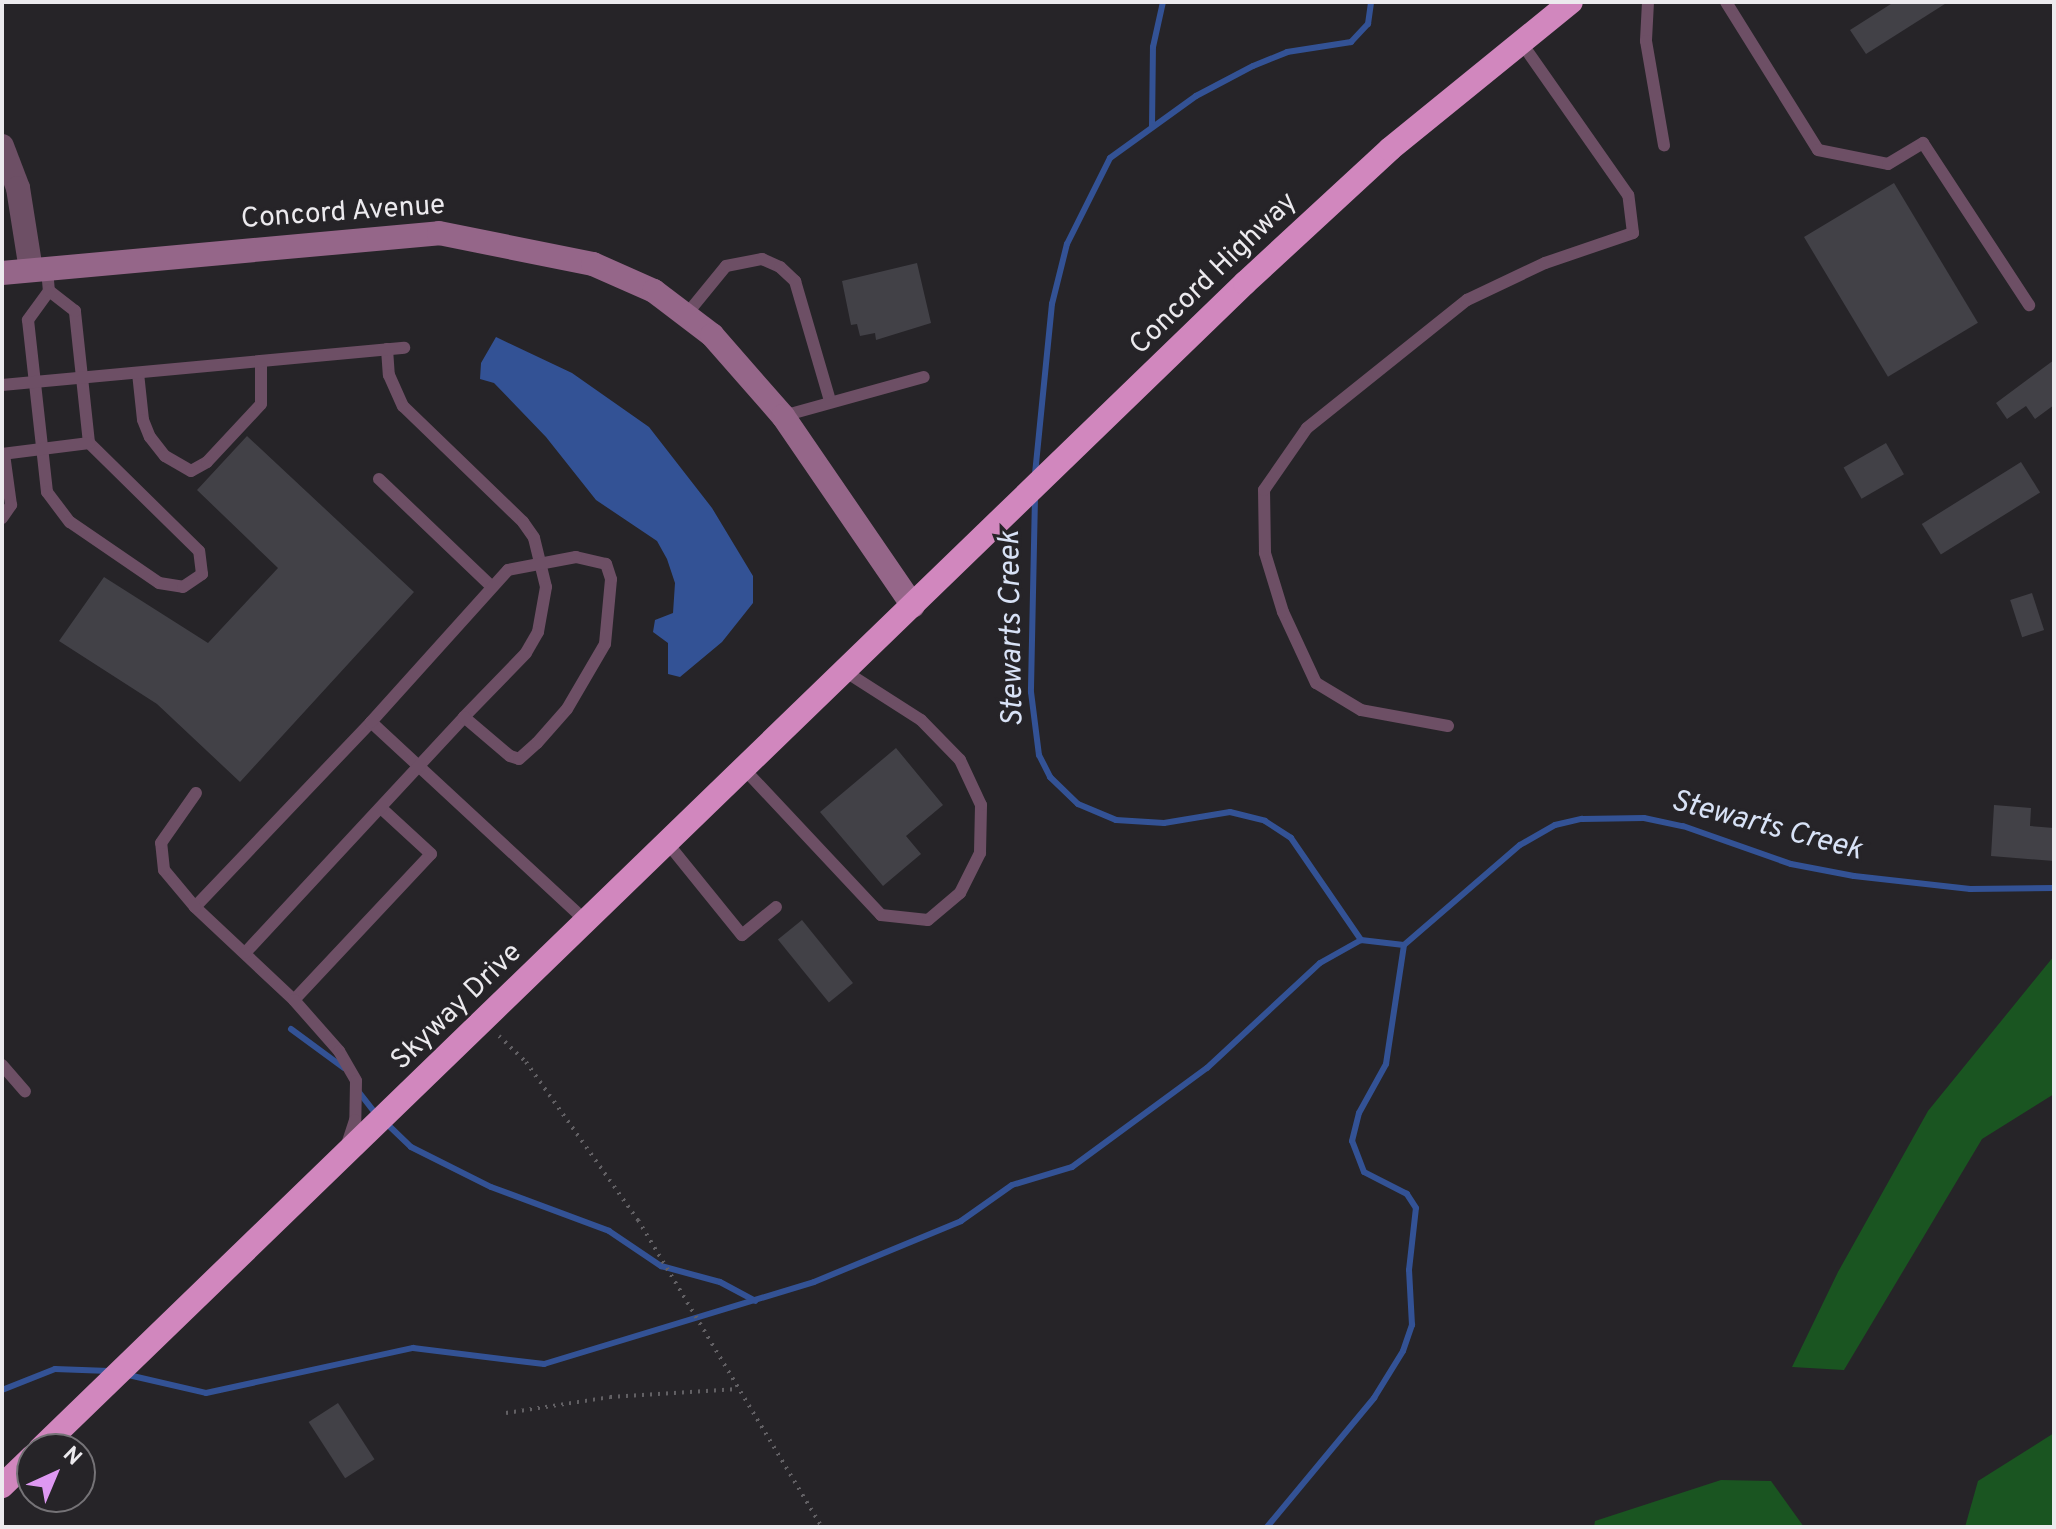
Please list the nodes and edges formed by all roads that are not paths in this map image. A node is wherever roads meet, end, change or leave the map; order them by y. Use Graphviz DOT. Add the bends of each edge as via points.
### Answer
graph roads {
  1 [pos="1571,2"];
  2 [pos="1648,2"];
  3 [pos="1726,2"];
  4 [pos="1520,41"];
  5 [pos="1664,145"];
  6 [pos="2,146"];
  7 [pos="2,273"];
  8 [pos="42,277"];
  9 [pos="2029,305"];
  10 [pos="686,315"];
  11 [pos="404,348"];
  12 [pos="387,349"];
  13 [pos="261,361"];
  14 [pos="138,373"];
  15 [pos="924,377"];
  16 [pos="81,378"];
  17 [pos="34,383"];
  18 [pos="2,385"];
  19 [pos="830,401"];
  20 [pos="783,416"];
  21 [pos="89,443"];
  22 [pos="42,450"];
  23 [pos="3,454"];
  24 [pos="379,479"];
  25 [pos="2,518"];
  26 [pos="540,561"];
  27 [pos="490,585"];
  28 [pos="913,606"];
  29 [pos="846,672"];
  30 [pos="464,717"];
  31 [pos="371,722"];
  32 [pos="1448,726"];
  33 [pos="419,767"];
  34 [pos="745,770"];
  35 [pos="196,793"];
  36 [pos="381,808"];
  37 [pos="669,845"];
  38 [pos="195,907"];
  39 [pos="776,907"];
  40 [pos="587,922"];
  41 [pos="245,953"];
  42 [pos="294,1000"];
  43 [pos="2,1065"];
  44 [pos="25,1091"];
  45 [pos="343,1157"];
  46 [pos="57,1433"];
  1 -- 4 [label="highway, Concord Highway"];
  2 -- 5 [label="lane" via="1646,41"];
  3 -- 9 [label="lane" via="1818,150 1888,164 1923,143"];
  4 -- 28 [label="highway, Concord Highway" via="1390,149 1245,283"];
  4 -- 32 [label="lane" via="1628,195 1633,233 1545,263 1467,300 1307,428 1264,490 1265,553 1283,612 1316,683 1361,710"];
  6 -- 8 [label="street"];
  7 -- 8 [label="street, Concord Avenue"];
  8 -- 10 [label="street, Concord Avenue" via="439,233 480,237 593,264 654,291"];
  8 -- 16 [label="lane" via="75,311"];
  8 -- 17 [label="lane" via="28,320"];
  10 -- 19 [label="lane" via="726,266 762,259 780,267 795,281"];
  10 -- 20 [label="street, Concord Avenue" via="712,335"];
  11 -- 12 [label="lane"];
  12 -- 13 [label="lane"];
  12 -- 26 [label="lane" via="389,375 403,406 523,522"];
  13 -- 14 [label="lane"];
  13 -- 14 [label="lane" via="261,404 207,462 191,471 165,456 150,437"];
  14 -- 16 [label="lane"];
  15 -- 19 [label="lane"];
  16 -- 17 [label="lane"];
  16 -- 21 [label="lane"];
  17 -- 18 [label="lane"];
  17 -- 22 [label="lane"];
  19 -- 20 [label="lane"];
  20 -- 28 [label="street, Concord Avenue"];
  21 -- 22 [label="lane"];
  21 -- 22 [label="lane" via="199,551 205,563 195,581 172,588 159,583 70,522 47,492"];
  22 -- 23 [label="lane"];
  23 -- 25 [label="lane" via="11,505"];
  24 -- 27 [label="lane"];
  26 -- 27 [label="lane" via="508,570"];
  26 -- 30 [label="lane" via="546,587 538,632 526,653"];
  26 -- 30 [label="lane" via="576,557 606,564 611,579 605,644 567,709 519,759"];
  27 -- 31 [label="lane"];
  28 -- 29 [label="highway, Skyway Drive"];
  29 -- 34 [label="highway, Skyway Drive"];
  29 -- 34 [label="lane" via="921,720 960,760 981,805 980,853 960,893 928,920 881,915"];
  30 -- 33 [label="lane"];
  31 -- 33 [label="lane"];
  31 -- 38 [label="lane"];
  33 -- 36 [label="lane"];
  33 -- 40 [label="lane"];
  34 -- 37 [label="highway, Skyway Drive"];
  35 -- 38 [label="lane" via="161,843 164,870"];
  36 -- 41 [label="lane"];
  36 -- 42 [label="lane" via="431,854"];
  37 -- 39 [label="lane" via="742,935"];
  37 -- 40 [label="highway, Skyway Drive"];
  38 -- 41 [label="lane"];
  40 -- 45 [label="highway, Skyway Drive"];
  41 -- 42 [label="lane"];
  42 -- 45 [label="lane" via="339,1051 356,1081 355,1120"];
  43 -- 44 [label="lane"];
  45 -- 46 [label="highway, Skyway Drive"];
}
